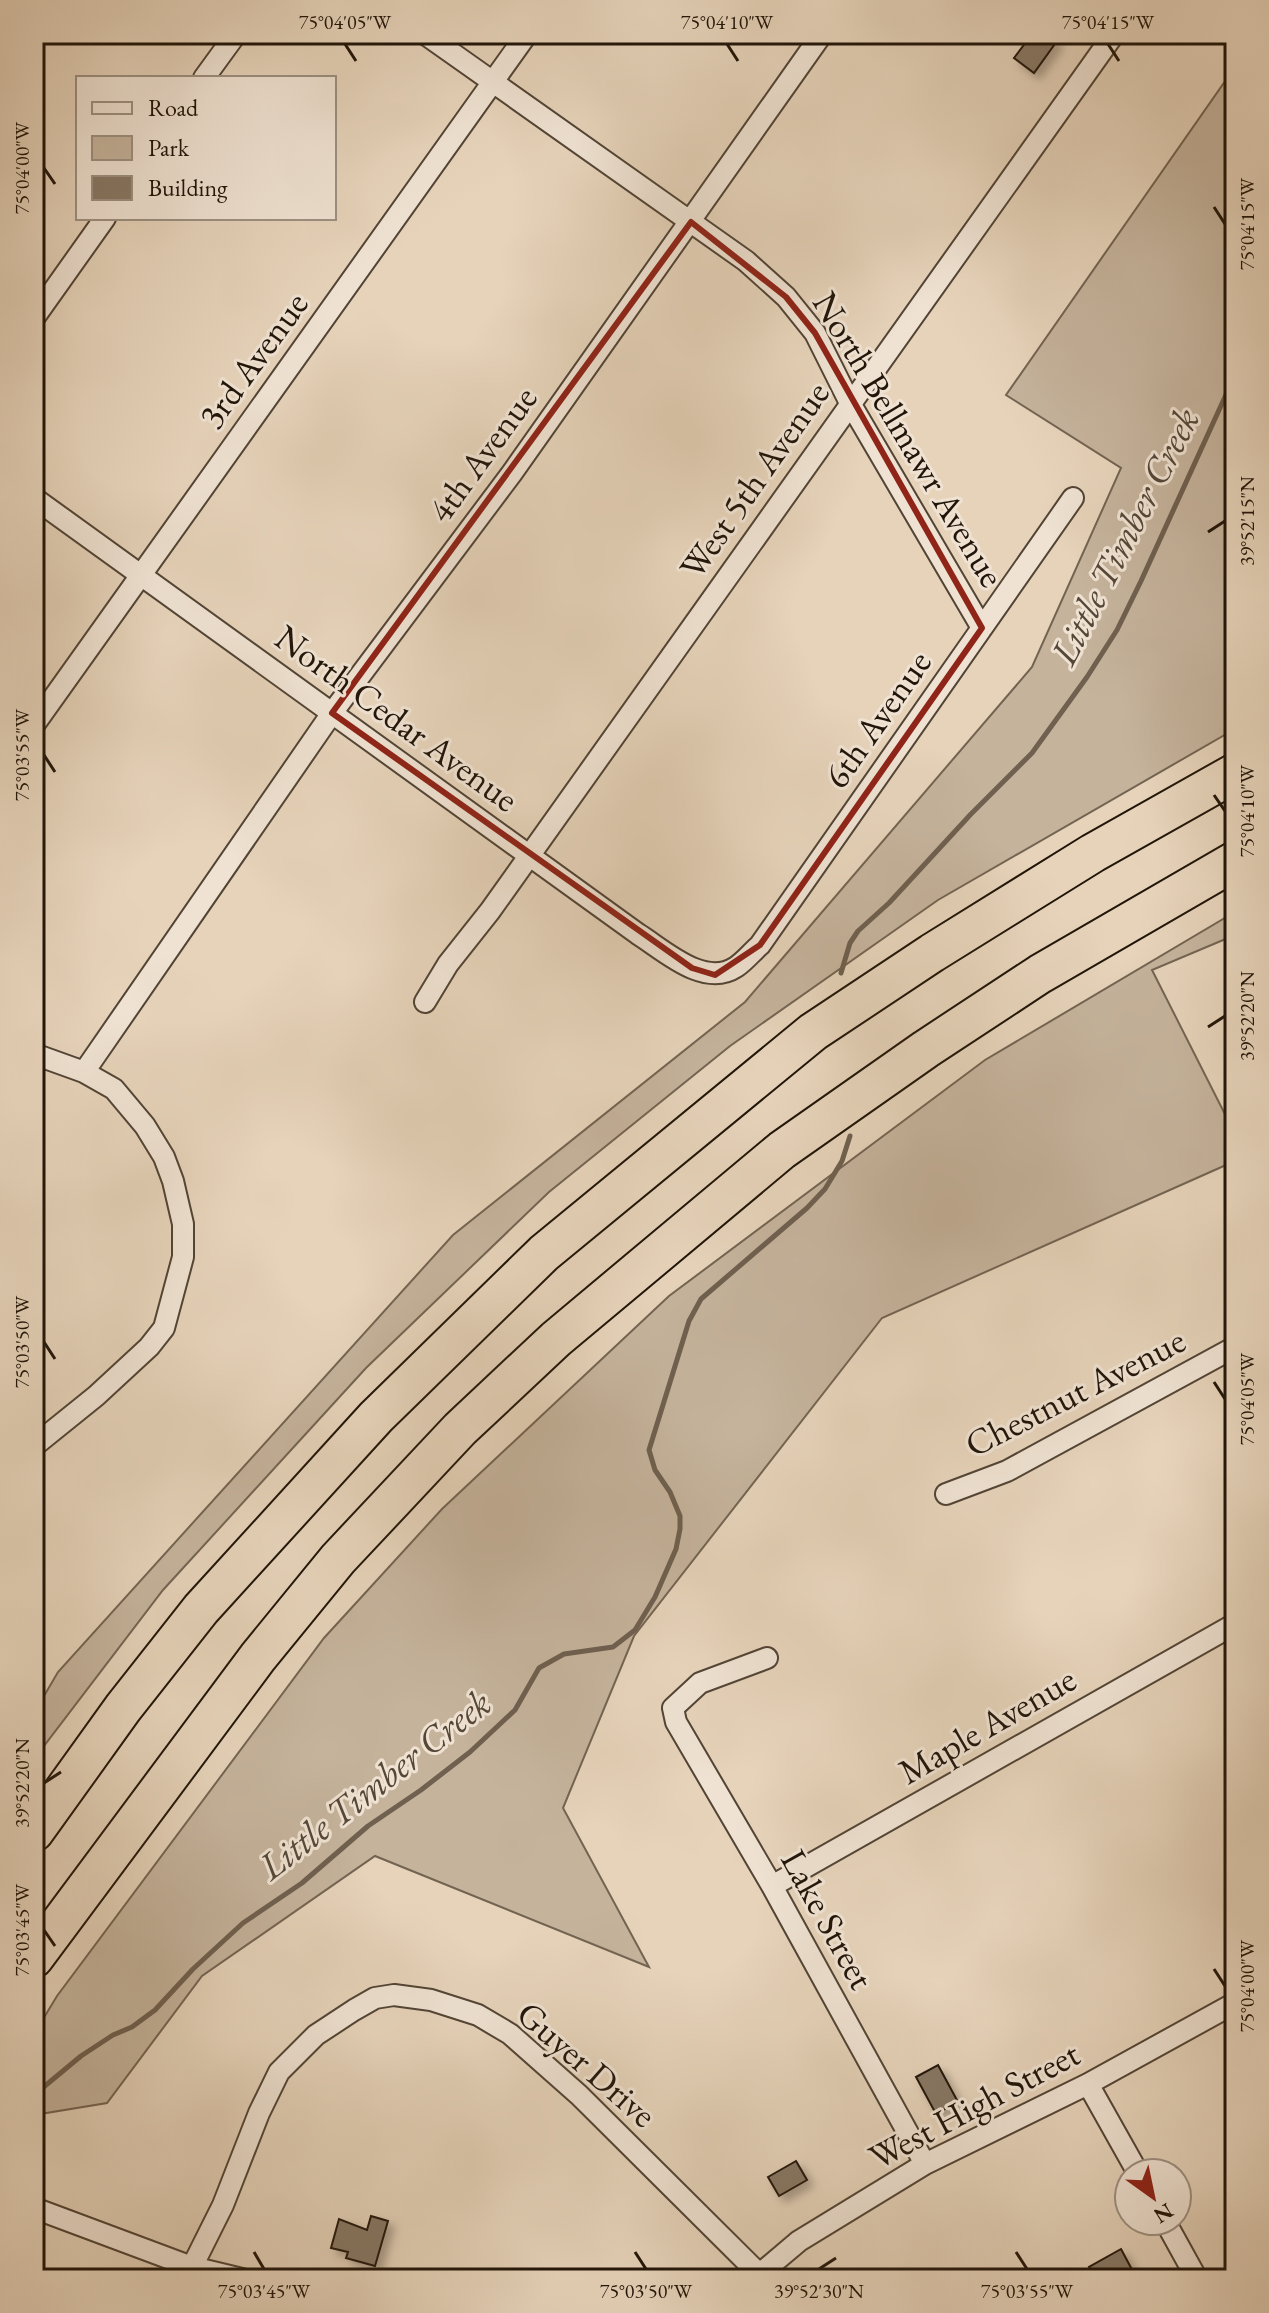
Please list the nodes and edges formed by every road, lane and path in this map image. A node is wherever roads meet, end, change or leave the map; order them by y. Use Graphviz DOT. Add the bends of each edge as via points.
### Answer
graph roads {
  1 [pos="236,34"];
  2 [pos="425,34"];
  3 [pos="527,34"];
  4 [pos="822,34"];
  5 [pos="1114,34"];
  6 [pos="205,76"];
  7 [pos="493,83"];
  8 [pos="104,220"];
  9 [pos="691,222"];
  10 [pos="34,318"];
  11 [pos="850,403"];
  12 [pos="34,498"];
  13 [pos="1073,498"];
  14 [pos="141,574"];
  15 [pos="982,628"];
  16 [pos="332,713"];
  17 [pos="34,725"];
  18 [pos="1235,773"];
  19 [pos="529,856"];
  20 [pos="1235,861"];
  21 [pos="728,970"];
  22 [pos="425,1002"];
  23 [pos="34,1054"];
  24 [pos="84,1072"];
  25 [pos="1235,1347"];
  26 [pos="34,1446"];
  27 [pos="946,1494"];
  28 [pos="1235,1624"];
  29 [pos="767,1658"];
  30 [pos="34,1832"];
  31 [pos="772,1886"];
  32 [pos="34,1958"];
  33 [pos="1235,2003"];
  34 [pos="1088,2084"];
  35 [pos="1129,2157"];
  36 [pos="925,2164"];
  37 [pos="34,2208"];
  38 [pos="1174,2237"];
  39 [pos="192,2267"];
  40 [pos="756,2277"];
  41 [pos="242,2279"];
  42 [pos="1197,2279"];
  1 -- 6 [label="street"];
  2 -- 7 [label="street, North Bellmawr Avenue"];
  3 -- 7 [label="street, 3rd Avenue"];
  4 -- 9 [label="street, 4th Avenue"];
  5 -- 11 [label="street, West 5th Avenue"];
  7 -- 9 [label="street, North Bellmawr Avenue"];
  7 -- 14 [label="street, 3rd Avenue"];
  8 -- 10 [label="street"];
  9 -- 11 [label="street, North Bellmawr Avenue" via="786,297 815,333"];
  9 -- 16 [label="street, 4th Avenue"];
  11 -- 15 [label="street, North Bellmawr Avenue"];
  11 -- 19 [label="street, West 5th Avenue"];
  12 -- 14 [label="street, North Cedar Avenue"];
  13 -- 15 [label="street, 6th Avenue"];
  14 -- 16 [label="street, North Cedar Avenue"];
  14 -- 17 [label="street, 3rd Avenue"];
  15 -- 21 [label="street, 6th Avenue" via="760,945"];
  16 -- 19 [label="street, North Cedar Avenue"];
  16 -- 24 [label="street, 4th Avenue"];
  18 -- 30 [label="highway" via="1093,853 813,1032 544,1253 376,1417 201,1609"];
  19 -- 21 [label="street, North Cedar Avenue" via="692,968 715,975"];
  19 -- 22 [label="street, West 5th Avenue"];
  20 -- 32 [label="highway" via="1040,974 926,1049 794,1142 556,1339 460,1429 338,1559 258,1657"];
  23 -- 24 [label="street"];
  24 -- 26 [label="street" via="114,1089 164,1157 183,1224 183,1257 164,1328 96,1396"];
  25 -- 27 [label="street, Chestnut Avenue" via="1007,1471"];
  28 -- 31 [label="street, Maple Avenue"];
  29 -- 31 [label="street, Lake Street" via="700,1683 673,1708 676,1722"];
  31 -- 36 [label="street, Lake Street"];
  33 -- 34 [label="street, West High Street"];
  34 -- 35 [label="street"];
  34 -- 36 [label="street, West High Street"];
  36 -- 40 [label="street, West High Street" via="799,2241"];
  37 -- 39 [label="street"];
  38 -- 42 [label="street"];
  39 -- 40 [label="street, Guyer Drive" via="279,2072 316,2035 375,1998 394,1995 478,2015 510,2034 579,2095"];
  39 -- 41 [label="street"];
}
